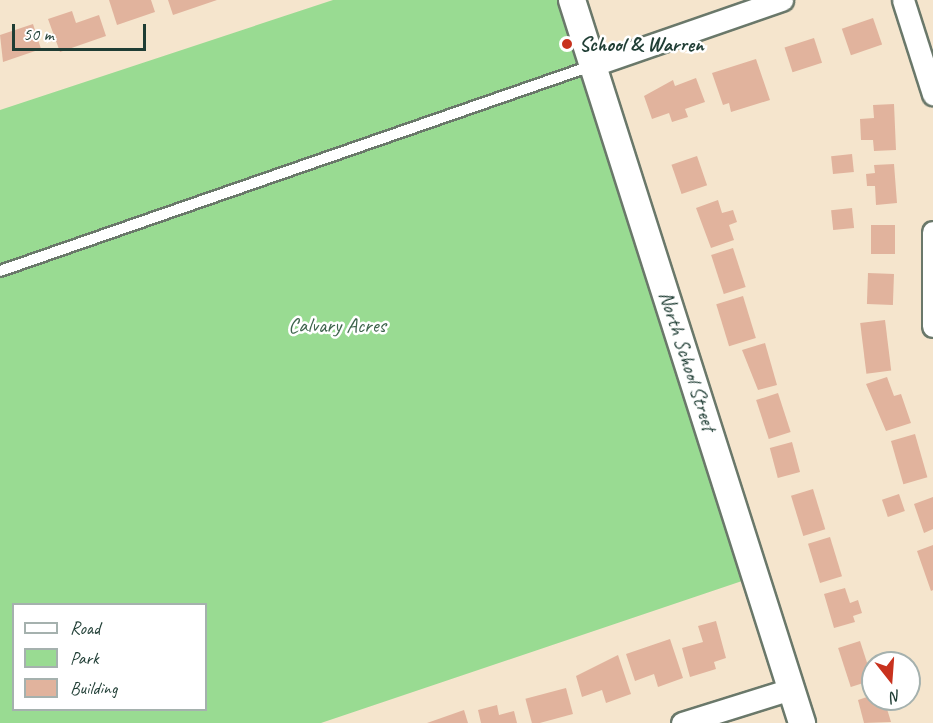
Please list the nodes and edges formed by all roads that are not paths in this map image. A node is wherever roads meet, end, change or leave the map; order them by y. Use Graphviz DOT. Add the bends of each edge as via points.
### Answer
graph roads {
  1 [pos="572,0"];
  2 [pos="782,0"];
  3 [pos="903,0"];
  4 [pos="594,65"];
  5 [pos="933,94"];
  6 [pos="933,232"];
  7 [pos="0,271"];
  8 [pos="933,326"];
  9 [pos="791,689"];
  10 [pos="682,723"];
  11 [pos="802,723"];
  1 -- 4 [label="street, North School Street"];
  2 -- 4 [label="street"];
  3 -- 5 [label="street"];
  4 -- 7 [label="lane"];
  4 -- 9 [label="street, North School Street"];
  6 -- 8 [label="street"];
  9 -- 10 [label="street"];
  9 -- 11 [label="street, North School Street"];
}
